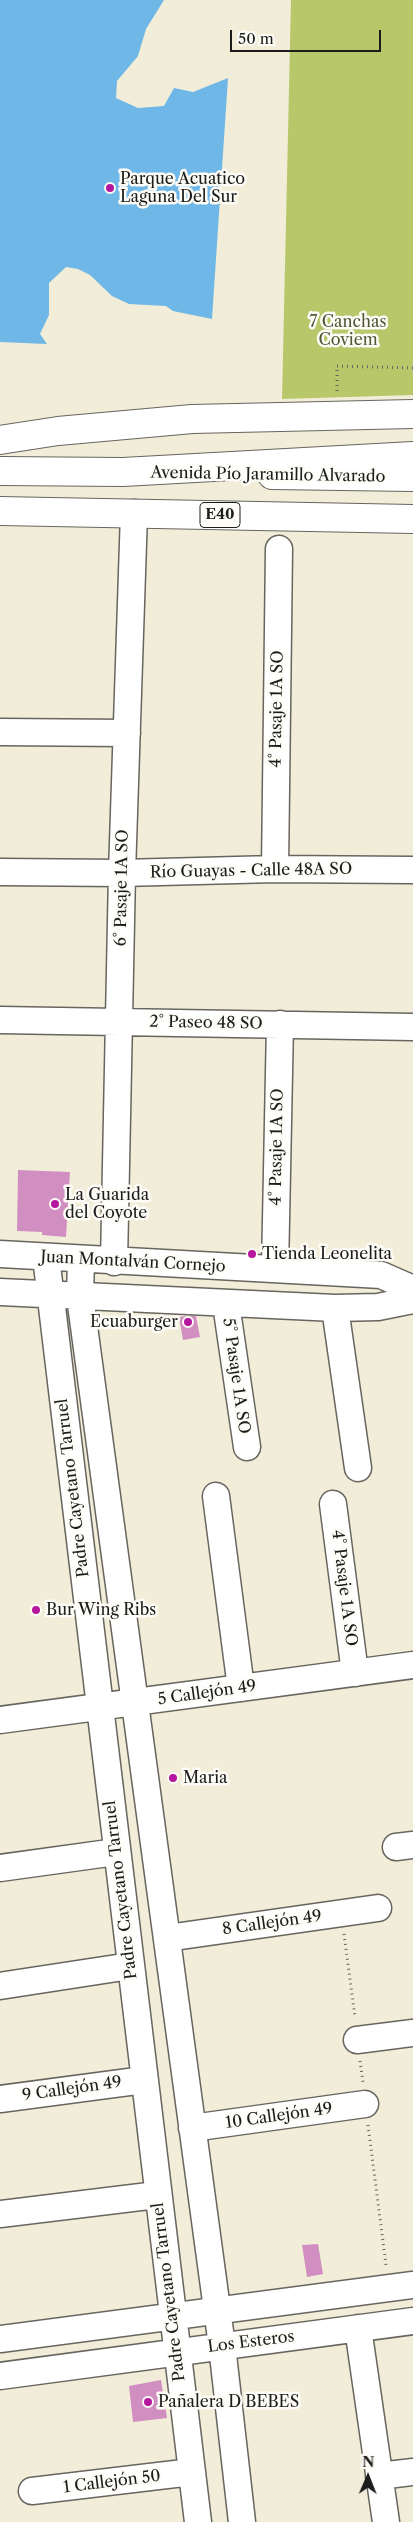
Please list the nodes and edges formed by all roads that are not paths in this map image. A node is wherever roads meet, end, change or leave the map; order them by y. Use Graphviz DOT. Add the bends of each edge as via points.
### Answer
graph roads {
  1 [pos="413,414"];
  2 [pos="0,440"];
  3 [pos="413,456"];
  4 [pos="0,471"];
  5 [pos="122,472"];
  6 [pos="413,477"];
  7 [pos="413,510"];
  8 [pos="0,511"];
  9 [pos="134,513"];
  10 [pos="307,517"];
  11 [pos="413,519"];
  12 [pos="279,549"];
  13 [pos="0,732"];
  14 [pos="127,733"];
  15 [pos="275,869"];
  16 [pos="413,870"];
  17 [pos="0,872"];
  18 [pos="122,873"];
  19 [pos="0,1020"];
  20 [pos="120,1022"];
  21 [pos="280,1024"];
  22 [pos="413,1027"];
  23 [pos="0,1254"];
  24 [pos="46,1257"];
  25 [pos="81,1259"];
  26 [pos="114,1262"];
  27 [pos="275,1269"];
  28 [pos="413,1289"];
  29 [pos="0,1292"];
  30 [pos="50,1294"];
  31 [pos="80,1297"];
  32 [pos="413,1300"];
  33 [pos="226,1304"];
  34 [pos="335,1308"];
  35 [pos="247,1447"];
  36 [pos="358,1468"];
  37 [pos="216,1496"];
  38 [pos="333,1504"];
  39 [pos="413,1664"];
  40 [pos="355,1673"];
  41 [pos="240,1688"];
  42 [pos="135,1702"];
  43 [pos="99,1707"];
  44 [pos="0,1720"];
  45 [pos="116,1852"];
  46 [pos="0,1868"];
  47 [pos="378,1908"];
  48 [pos="166,1938"];
  49 [pos="130,1966"];
  50 [pos="0,1986"];
  51 [pos="413,2033"];
  52 [pos="358,2040"];
  53 [pos="144,2080"];
  54 [pos="0,2099"];
  55 [pos="366,2104"];
  56 [pos="192,2128"];
  57 [pos="157,2195"];
  58 [pos="0,2214"];
  59 [pos="413,2285"];
  60 [pos="217,2311"];
  61 [pos="172,2317"];
  62 [pos="413,2321"];
  63 [pos="358,2328"];
  64 [pos="0,2339"];
  65 [pos="222,2346"];
  66 [pos="176,2351"];
  67 [pos="0,2376"];
  68 [pos="192,2472"];
  69 [pos="413,2472"];
  70 [pos="380,2476"];
  71 [pos="32,2491"];
  72 [pos="198,2522"];
  73 [pos="242,2522"];
  74 [pos="386,2522"];
  1 -- 2 [label="main road" via="192,419 58,431"];
  3 -- 5 [label="main road"];
  4 -- 5 [label="main road"];
  5 -- 6 [label="main road, Avenida Pío Jaramillo Alvarado"];
  7 -- 10 [label="main road"];
  8 -- 9 [label="main road, E40"];
  9 -- 10 [label="main road, E40"];
  9 -- 14 [label="street, 6° Pasaje 1A SO"];
  10 -- 11 [label="main road"];
  12 -- 15 [label="street, 4° Pasaje 1A SO"];
  13 -- 14 [label="street"];
  14 -- 18 [label="street, 6° Pasaje 1A SO"];
  15 -- 16 [label="street, Río Guayas - Calle 48A SO"];
  15 -- 18 [label="street, Río Guayas - Calle 48A SO"];
  17 -- 18 [label="street, Río Guayas - Calle 48A SO"];
  18 -- 20 [label="street, 6° Pasaje 1A SO"];
  19 -- 20 [label="street, 2° Paseo 48 SO"];
  20 -- 21 [label="street, 2° Paseo 48 SO"];
  20 -- 26 [label="street, 6° Pasaje 1A SO"];
  21 -- 22 [label="street, 2° Paseo 48 SO"];
  21 -- 27 [label="street, 4° Pasaje 1A SO"];
  23 -- 24 [label="street, Juan Montalván Cornejo"];
  24 -- 25 [label="street, Juan Montalván Cornejo"];
  24 -- 30 [label="street, Padre Cayetano Tarruel"];
  25 -- 26 [label="street, Juan Montalván Cornejo"];
  25 -- 31 [label="street, Padre Cayetano Tarruel"];
  26 -- 27 [label="street, Juan Montalván Cornejo"];
  27 -- 28 [label="street, Juan Montalván Cornejo" via="381,1275"];
  29 -- 30 [label="street"];
  30 -- 31 [label="street"];
  30 -- 43 [label="street, Padre Cayetano Tarruel"];
  31 -- 33 [label="street"];
  31 -- 42 [label="street, Padre Cayetano Tarruel"];
  32 -- 34 [label="street" via="378,1307"];
  33 -- 34 [label="street"];
  33 -- 35 [label="street, 5° Pasaje 1A SO"];
  34 -- 36 [label="street"];
  37 -- 41 [label="street"];
  38 -- 40 [label="street, 4° Pasaje 1A SO"];
  39 -- 40 [label="street, 5 Callejón 49"];
  40 -- 41 [label="street, 5 Callejón 49"];
  41 -- 42 [label="street, 5 Callejón 49"];
  42 -- 43 [label="street, 5 Callejón 49"];
  42 -- 48 [label="street, Padre Cayetano Tarruel"];
  43 -- 44 [label="street, 5 Callejón 49"];
  43 -- 45 [label="street, Padre Cayetano Tarruel"];
  45 -- 46 [label="street"];
  45 -- 49 [label="street, Padre Cayetano Tarruel"];
  47 -- 48 [label="street, 8 Callejón 49"];
  48 -- 56 [label="street, Padre Cayetano Tarruel"];
  49 -- 50 [label="street"];
  49 -- 53 [label="street, Padre Cayetano Tarruel"];
  51 -- 52 [label="street"];
  53 -- 54 [label="street, 9 Callejón 49"];
  53 -- 57 [label="street, Padre Cayetano Tarruel"];
  55 -- 56 [label="street, 10 Callejón 49"];
  56 -- 60 [label="street, Padre Cayetano Tarruel"];
  57 -- 58 [label="street"];
  57 -- 61 [label="street, Padre Cayetano Tarruel"];
  59 -- 60 [label="street"];
  60 -- 61 [label="street"];
  60 -- 65 [label="street, Padre Cayetano Tarruel"];
  61 -- 64 [label="street"];
  61 -- 66 [label="street, Padre Cayetano Tarruel"];
  62 -- 63 [label="street, Los Esteros"];
  63 -- 65 [label="street, Los Esteros"];
  63 -- 70 [label="street"];
  65 -- 66 [label="street, Los Esteros"];
  65 -- 73 [label="street, Padre Cayetano Tarruel"];
  66 -- 67 [label="street, Los Esteros"];
  66 -- 68 [label="street, Padre Cayetano Tarruel"];
  68 -- 71 [label="street, 1 Callejón 50"];
  68 -- 72 [label="street, Padre Cayetano Tarruel"];
  69 -- 70 [label="street"];
  70 -- 74 [label="street"];
}
